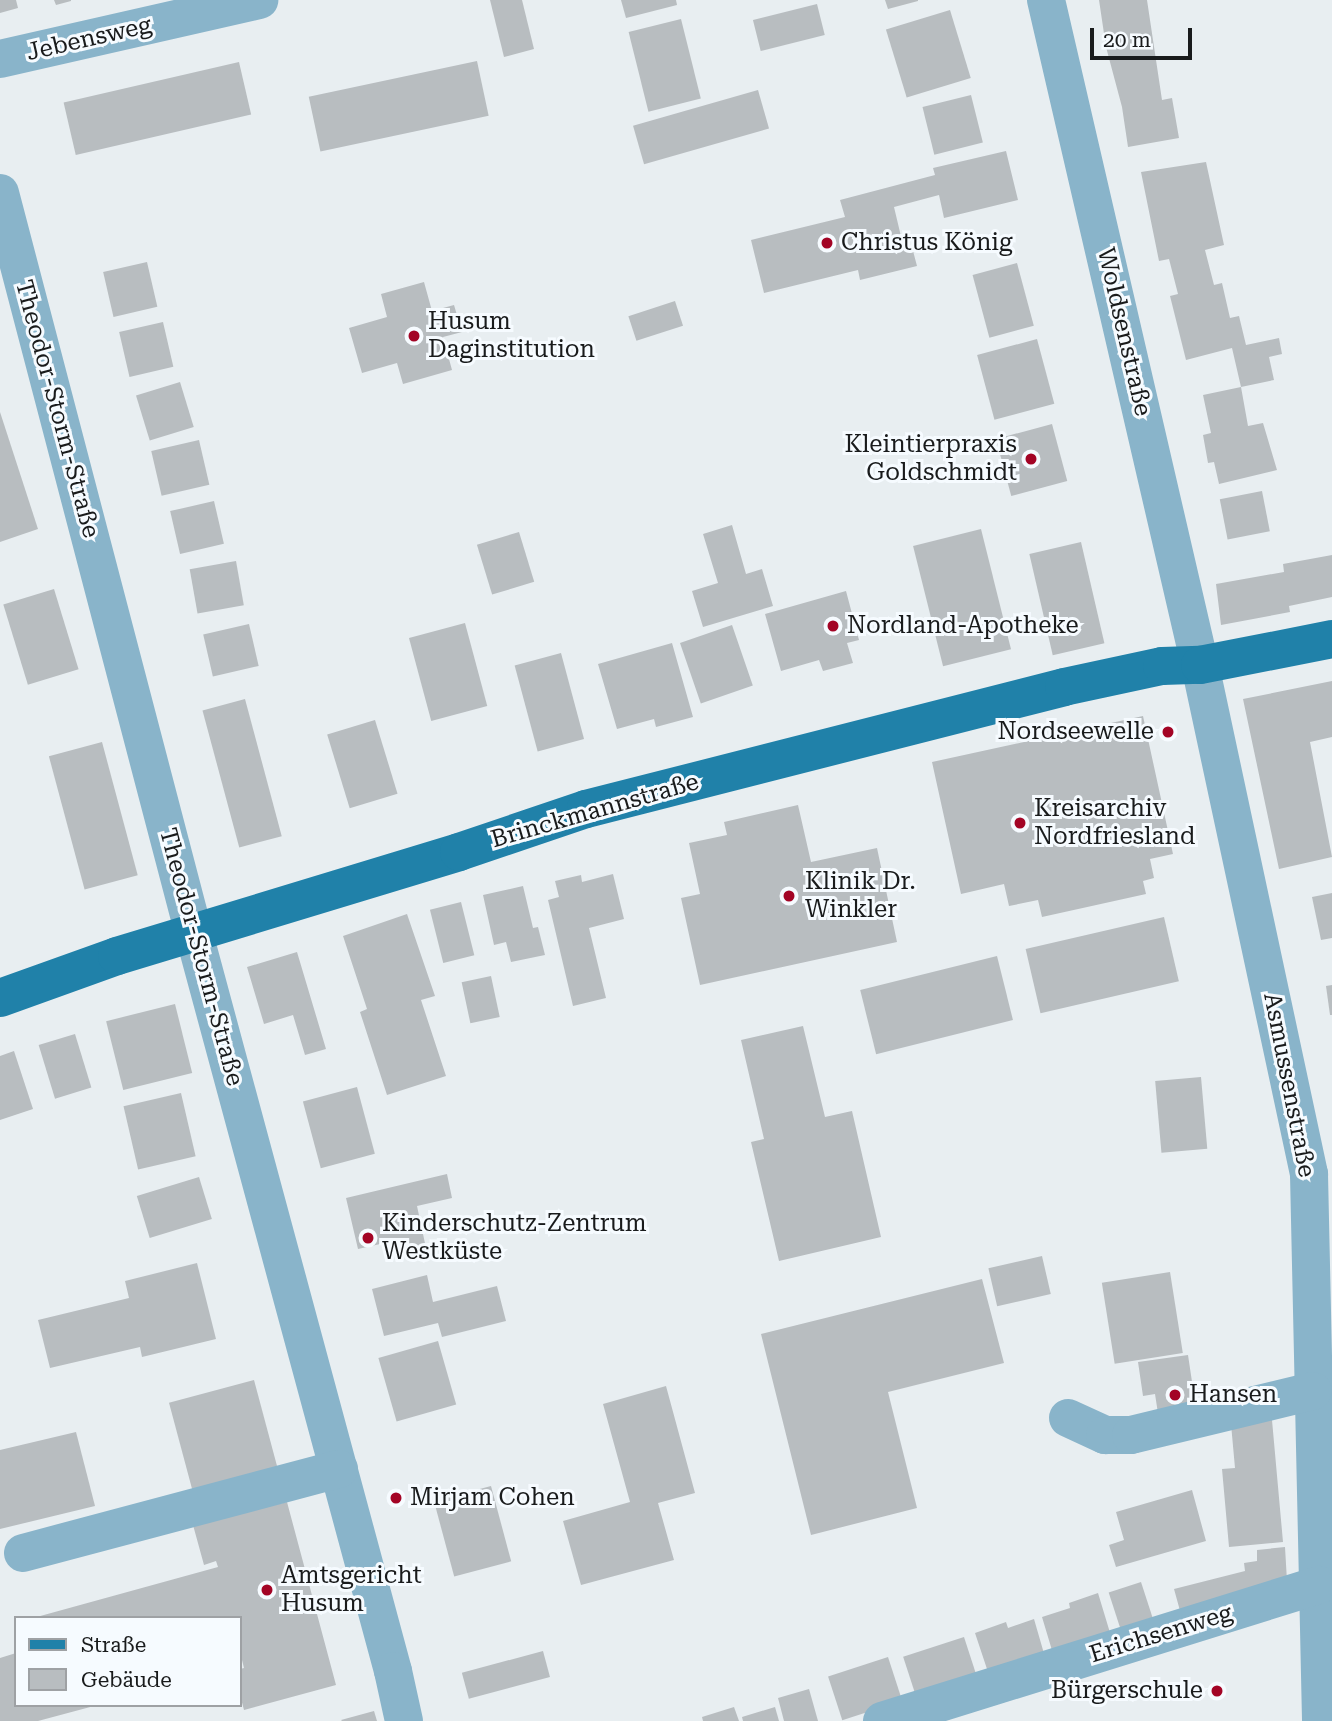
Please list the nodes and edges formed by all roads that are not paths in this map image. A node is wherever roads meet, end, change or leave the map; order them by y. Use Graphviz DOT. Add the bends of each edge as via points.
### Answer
graph roads {
  1 [pos="259,0"];
  2 [pos="1046,0"];
  3 [pos="0,59"];
  4 [pos="0,193"];
  5 [pos="1332,639"];
  6 [pos="1200,665"];
  7 [pos="194,934"];
  8 [pos="0,998"];
  9 [pos="1313,1391"];
  10 [pos="1068,1418"];
  11 [pos="339,1468"];
  12 [pos="1324,1509"];
  13 [pos="23,1553"];
  14 [pos="1319,1584"];
  15 [pos="1325,1641"];
  16 [pos="404,1721"];
  17 [pos="882,1721"];
  18 [pos="1321,1721"];
  1 -- 3 [label="street, Jebensweg"];
  2 -- 6 [label="street, Woldsenstraße"];
  4 -- 7 [label="street, Theodor-Storm-Straße"];
  5 -- 6 [label="main road, Brinckmannstraße"];
  6 -- 7 [label="main road, Brinckmannstraße" via="1162,666 1064,687 586,809"];
  6 -- 9 [label="street, Asmussenstraße" via="1309,1174"];
  7 -- 8 [label="main road, Brinckmannstraße"];
  7 -- 11 [label="street, Theodor-Storm-Straße"];
  9 -- 10 [label="street" via="1131,1435 1105,1435"];
  9 -- 12 [label="street, Asmussenstraße"];
  11 -- 13 [label="street"];
  11 -- 16 [label="street, Theodor-Storm-Straße"];
  12 -- 14 [label="street, Asmussenstraße"];
  14 -- 15 [label="street, Asmussenstraße"];
  14 -- 17 [label="street, Erichsenweg"];
  15 -- 18 [label="street, Asmussenstraße"];
}
